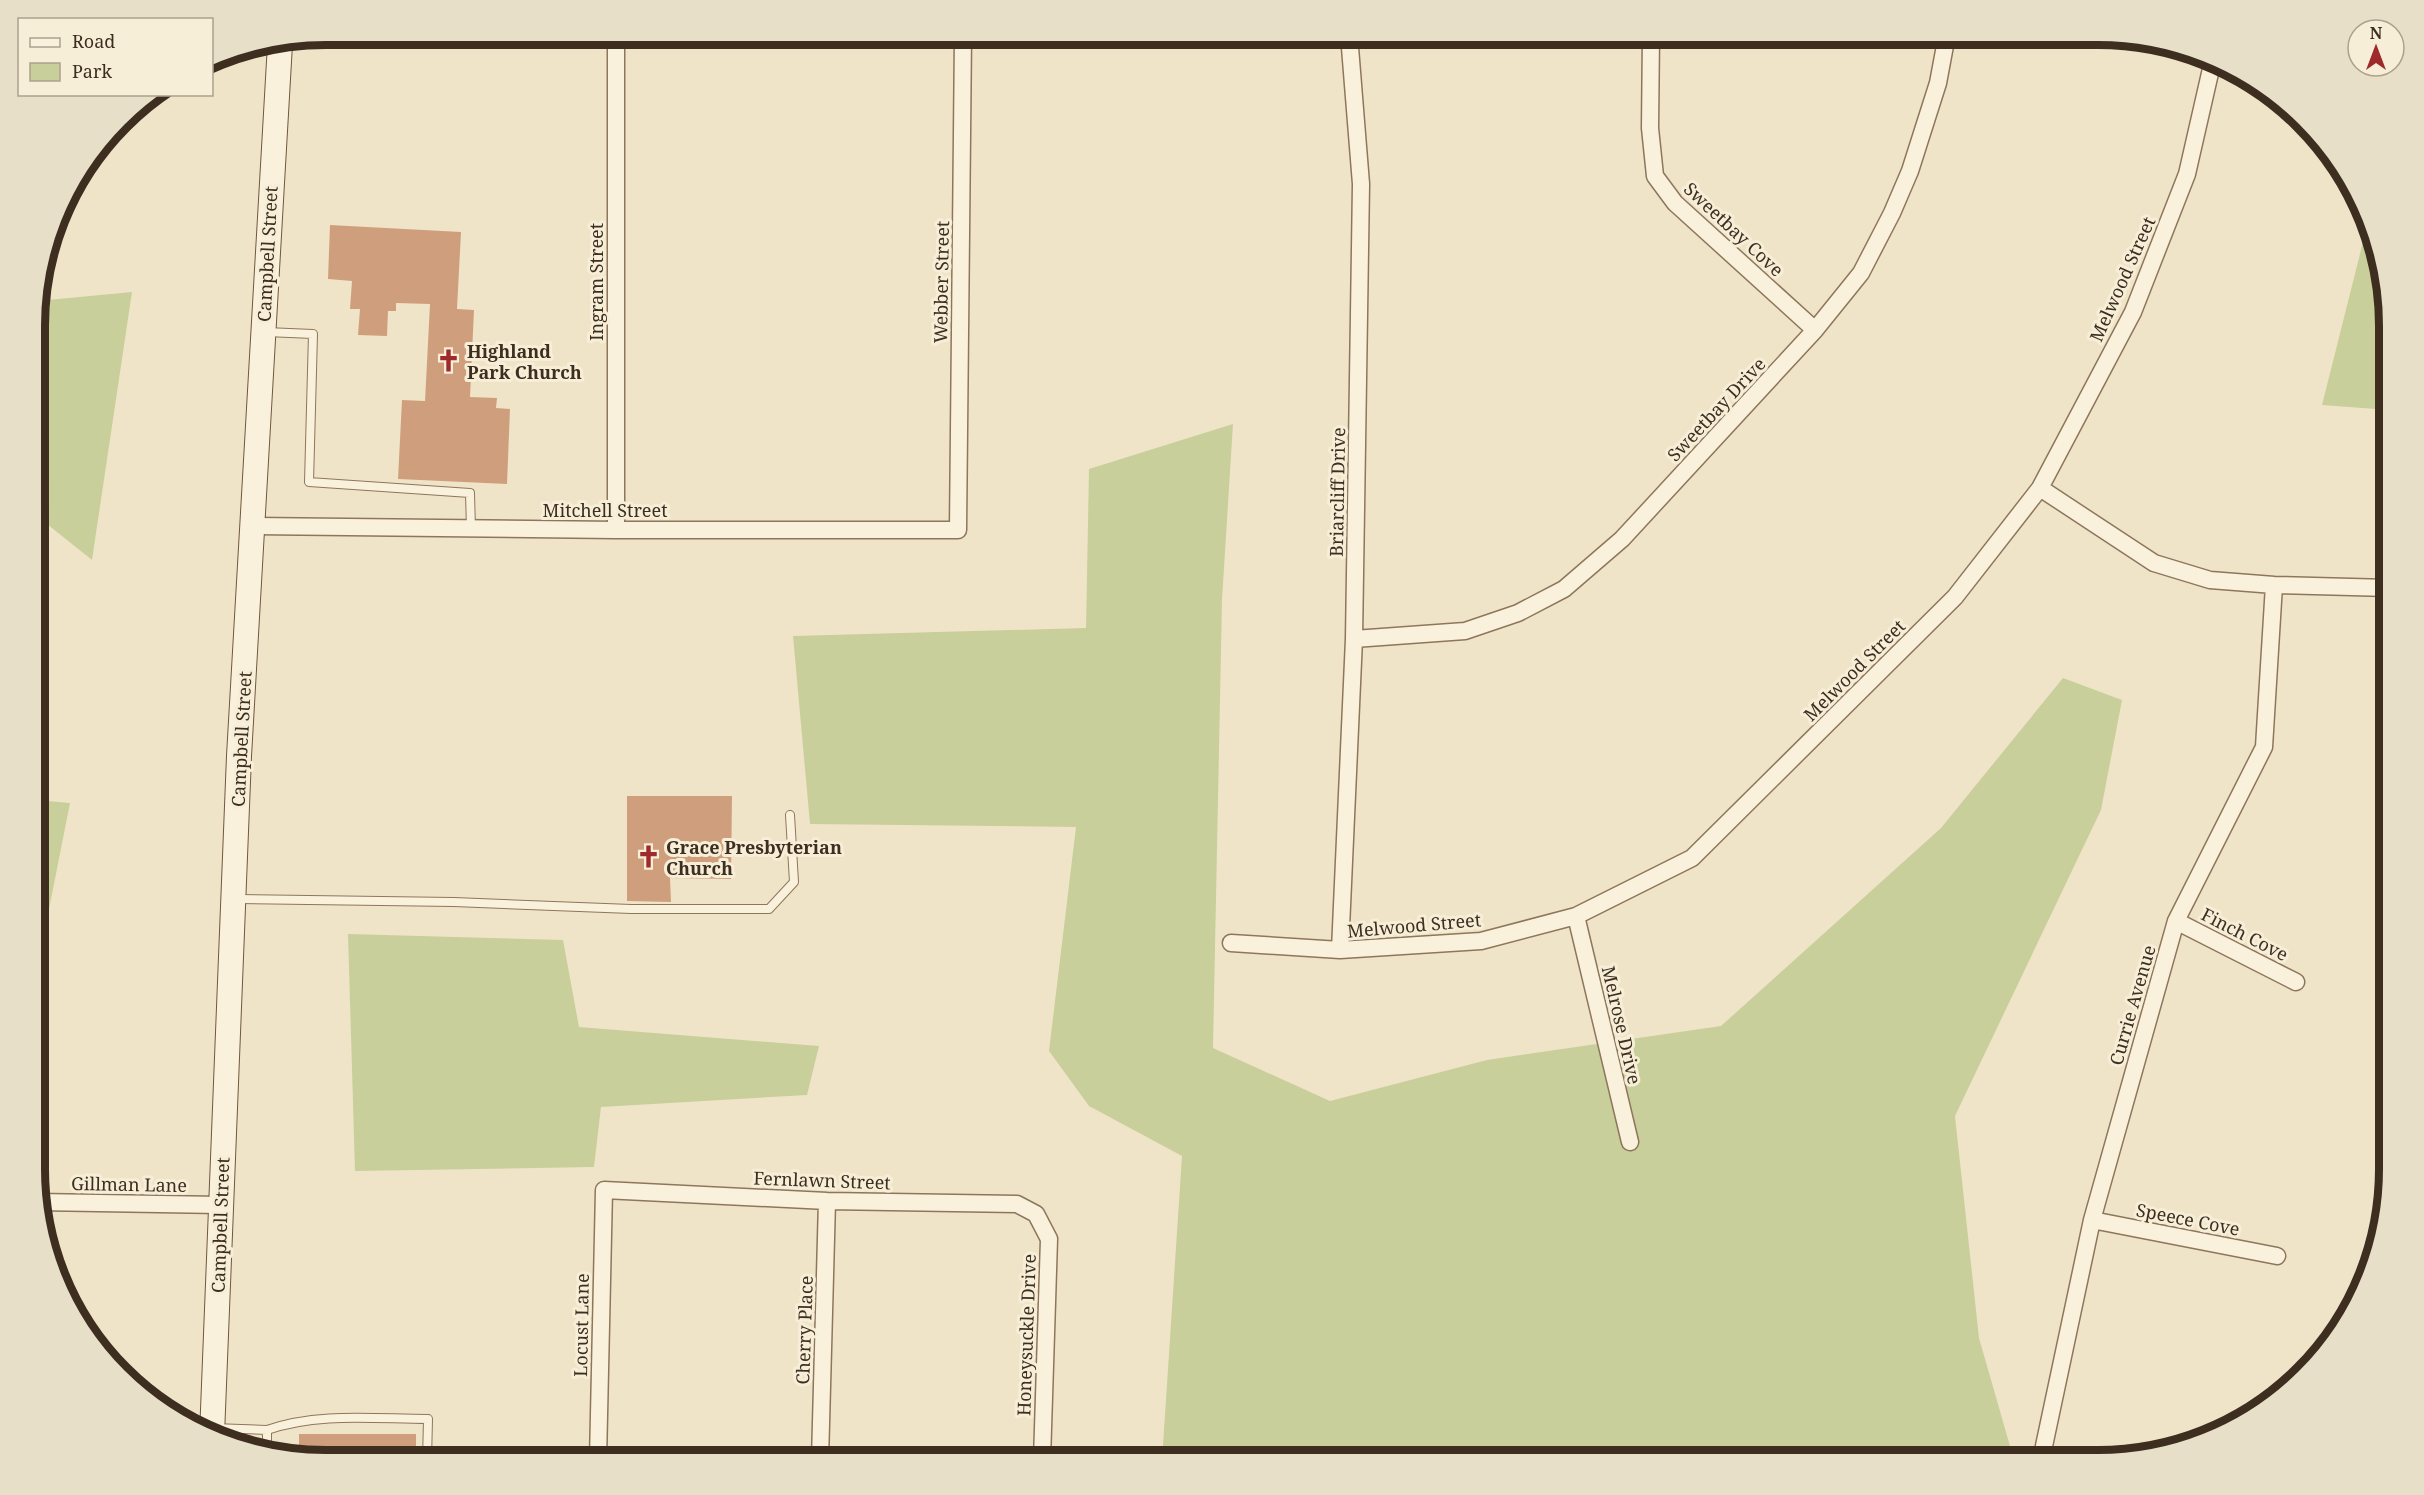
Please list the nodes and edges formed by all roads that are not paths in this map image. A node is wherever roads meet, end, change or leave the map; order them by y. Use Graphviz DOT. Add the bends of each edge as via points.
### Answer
graph roads {
  1 [pos="616,45"];
  2 [pos="963,45"];
  3 [pos="1350,45"];
  4 [pos="1651,45"];
  5 [pos="1945,45"];
  6 [pos="280,49"];
  7 [pos="2211,69"];
  8 [pos="1815,330"];
  9 [pos="263,332"];
  10 [pos="2040,488"];
  11 [pos="252,526"];
  12 [pos="471,528"];
  13 [pos="616,530"];
  14 [pos="958,530"];
  15 [pos="2274,585"];
  16 [pos="2379,588"];
  17 [pos="1354,639"];
  18 [pos="790,814"];
  19 [pos="233,899"];
  20 [pos="1576,916"];
  21 [pos="2176,921"];
  22 [pos="1231,943"];
  23 [pos="1340,950"];
  24 [pos="2296,982"];
  25 [pos="1630,1142"];
  26 [pos="604,1190"];
  27 [pos="47,1202"];
  28 [pos="827,1202"];
  29 [pos="220,1205"];
  30 [pos="1036,1214"];
  31 [pos="2092,1220"];
  32 [pos="2277,1256"];
  33 [pos="212,1426"];
  34 [pos="267,1430"];
  35 [pos="226,1432"];
  36 [pos="267,1444"];
  37 [pos="2044,1446"];
  38 [pos="427,1450"];
  39 [pos="598,1450"];
  40 [pos="820,1450"];
  41 [pos="1041,1450"];
  1 -- 13 [label="street, Ingram Street"];
  2 -- 14 [label="street, Webber Street"];
  3 -- 17 [label="street, Briarcliff Drive" via="1361,184"];
  4 -- 8 [label="street, Sweetbay Cove" via="1650,128 1655,176 1675,203"];
  5 -- 8 [label="street, Sweetbay Drive" via="1910,171 1892,213 1861,273"];
  6 -- 9 [label="main road, Campbell Street"];
  7 -- 10 [label="street, Melwood Street" via="2187,174 2133,312"];
  8 -- 17 [label="street, Sweetbay Drive" via="1622,539 1564,589 1518,613 1465,631"];
  9 -- 11 [label="main road, Campbell Street"];
  9 -- 12 [label="lane" via="313,334 309,482 470,493"];
  10 -- 15 [label="street" via="2154,563 2210,580"];
  10 -- 20 [label="street, Melwood Street" via="1955,597 1692,858"];
  11 -- 12 [label="street, Mitchell Street"];
  11 -- 19 [label="main road, Campbell Street"];
  12 -- 13 [label="street, Mitchell Street"];
  13 -- 14 [label="street, Mitchell Street"];
  15 -- 16 [label="street"];
  15 -- 21 [label="street, Currie Avenue" via="2264,747"];
  17 -- 23 [label="street, Briarcliff Drive"];
  18 -- 19 [label="lane" via="794,882 769,909"];
  19 -- 29 [label="main road, Campbell Street"];
  20 -- 23 [label="street, Melwood Street" via="1481,941"];
  20 -- 25 [label="street, Melrose Drive"];
  21 -- 24 [label="street, Finch Cove"];
  21 -- 31 [label="street, Currie Avenue"];
  22 -- 23 [label="street, Melwood Street"];
  26 -- 28 [label="street, Fernlawn Street"];
  26 -- 39 [label="street, Locust Lane"];
  27 -- 29 [label="street, Gillman Lane"];
  28 -- 30 [label="street, Fernlawn Street" via="1017,1204"];
  28 -- 40 [label="street, Cherry Place"];
  29 -- 33 [label="main road, Campbell Street"];
  30 -- 41 [label="street, Honeysuckle Drive" via="1049,1239"];
  31 -- 32 [label="street, Speece Cove"];
  31 -- 37 [label="street, Currie Avenue"];
  34 -- 35 [label="lane"];
  34 -- 36 [label="lane"];
  34 -- 38 [label="lane" via="309,1419 428,1419"];
}
